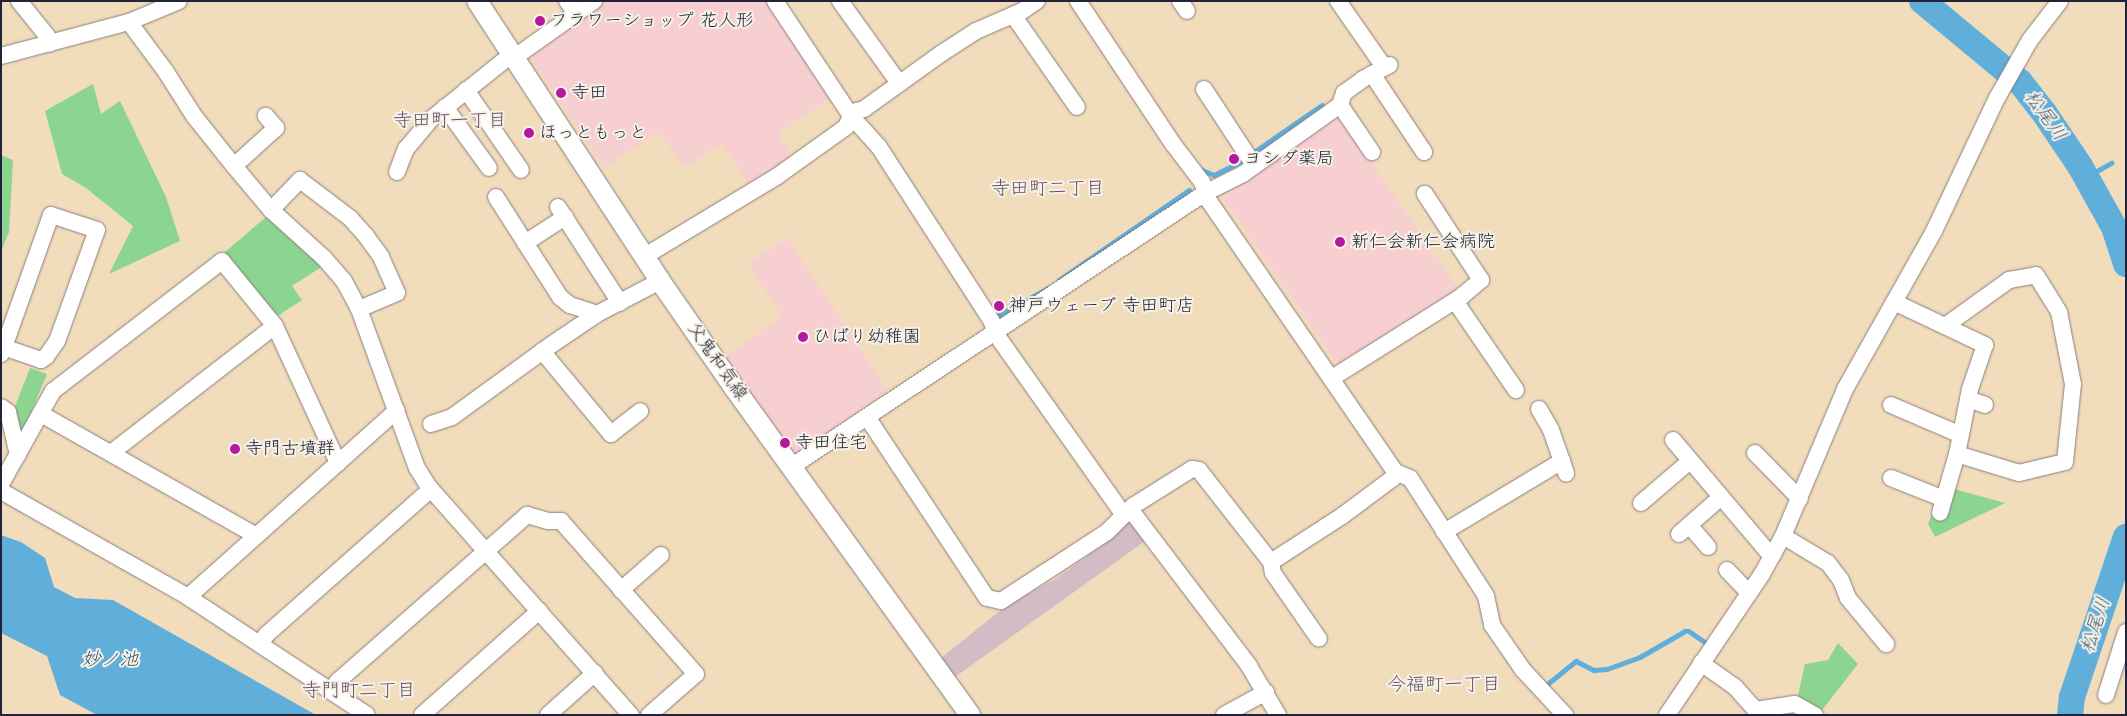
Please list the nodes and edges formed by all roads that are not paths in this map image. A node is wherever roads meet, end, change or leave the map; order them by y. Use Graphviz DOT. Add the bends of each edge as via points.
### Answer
graph roads {
  1 [pos="19,1"];
  2 [pos="179,1"];
  3 [pos="477,1"];
  4 [pos="594,1"];
  5 [pos="775,1"];
  6 [pos="840,1"];
  7 [pos="1037,1"];
  8 [pos="1078,1"];
  9 [pos="1338,1"];
  10 [pos="2060,1"];
  11 [pos="572,8"];
  12 [pos="1013,15"];
  13 [pos="129,22"];
  14 [pos="50,43"];
  15 [pos="1,56"];
  16 [pos="515,57"];
  17 [pos="1382,69"];
  18 [pos="899,83"];
  19 [pos="1204,89"];
  20 [pos="466,90"];
  21 [pos="1340,104"];
  22 [pos="445,107"];
  23 [pos="1077,107"];
  24 [pos="854,114"];
  25 [pos="266,116"];
  26 [pos="1372,152"];
  27 [pos="1424,152"];
  28 [pos="1251,160"];
  29 [pos="234,166"];
  30 [pos="488,168"];
  31 [pos="521,170"];
  32 [pos="397,172"];
  33 [pos="1207,192"];
  34 [pos="1425,194"];
  35 [pos="496,197"];
  36 [pos="271,210"];
  37 [pos="525,244"];
  38 [pos="646,256"];
  39 [pos="660,281"];
  40 [pos="1455,301"];
  41 [pos="1894,302"];
  42 [pos="620,303"];
  43 [pos="359,309"];
  44 [pos="598,314"];
  45 [pos="275,326"];
  46 [pos="1945,326"];
  47 [pos="995,333"];
  48 [pos="2,350"];
  49 [pos="542,351"];
  50 [pos="1332,378"];
  51 [pos="1516,390"];
  52 [pos="1968,399"];
  53 [pos="1890,405"];
  54 [pos="1985,405"];
  55 [pos="1,406"];
  56 [pos="397,410"];
  57 [pos="1539,410"];
  58 [pos="640,411"];
  59 [pos="41,414"];
  60 [pos="867,417"];
  61 [pos="431,424"];
  62 [pos="1961,435"];
  63 [pos="1673,440"];
  64 [pos="111,453"];
  65 [pos="1755,453"];
  66 [pos="1957,454"];
  67 [pos="18,455"];
  68 [pos="1690,460"];
  69 [pos="338,463"];
  70 [pos="791,467"];
  71 [pos="1395,472"];
  72 [pos="1891,478"];
  73 [pos="1,484"];
  74 [pos="432,489"];
  75 [pos="1,491"];
  76 [pos="1722,497"];
  77 [pos="1800,499"];
  78 [pos="1641,503"];
  79 [pos="1127,512"];
  80 [pos="1444,532"];
  81 [pos="255,535"];
  82 [pos="1783,536"];
  83 [pos="1708,547"];
  84 [pos="486,549"];
  85 [pos="1773,554"];
  86 [pos="661,555"];
  87 [pos="1271,562"];
  88 [pos="1727,570"];
  89 [pos="621,590"];
  90 [pos="1748,592"];
  91 [pos="188,596"];
  92 [pos="539,611"];
  93 [pos="1883,633"];
  94 [pos="1319,639"];
  95 [pos="2124,642"];
  96 [pos="261,644"];
  97 [pos="1701,663"];
  98 [pos="595,673"];
  99 [pos="331,691"];
  100 [pos="1266,692"];
  101 [pos="2106,695"];
  102 [pos="367,715"];
  103 [pos="422,715"];
  104 [pos="548,715"];
  105 [pos="631,715"];
  106 [pos="649,715"];
  107 [pos="970,715"];
  108 [pos="1224,715"];
  109 [pos="1278,715"];
  110 [pos="1565,715"];
  111 [pos="1667,715"];
  112 [pos="1815,715"];
  1 -- 14 [label="street" via="48,36"];
  2 -- 13 [label="street"];
  3 -- 16 [label="main road, 父鬼和気線"];
  4 -- 11 [label="street"];
  5 -- 24 [label="street"];
  6 -- 18 [label="street"];
  7 -- 12 [label="street"];
  8 -- 33 [label="street"];
  9 -- 17 [label="street"];
  10 -- 41 [label="street" via="2026,46 1996,98 1934,231"];
  11 -- 16 [label="street"];
  12 -- 18 [label="street" via="976,31"];
  12 -- 23 [label="street"];
  13 -- 14 [label="street"];
  13 -- 29 [label="street" via="194,116"];
  14 -- 15 [label="street"];
  16 -- 20 [label="street" via="507,58"];
  16 -- 38 [label="main road, 父鬼和気線"];
  17 -- 21 [label="street" via="1344,94"];
  17 -- 27 [label="street" via="1415,125"];
  18 -- 24 [label="street"];
  19 -- 28 [label="street"];
  20 -- 22 [label="street"];
  20 -- 31 [label="street"];
  21 -- 26 [label="street"];
  21 -- 28 [label="street"];
  22 -- 30 [label="street"];
  22 -- 32 [label="street" via="402,147"];
  24 -- 38 [label="street" via="846,128 776,177"];
  24 -- 47 [label="street" via="879,147 992,322"];
  25 -- 29 [label="street" via="276,128"];
  28 -- 33 [label="street"];
  29 -- 36 [label="street"];
  33 -- 47 [label="street"];
  33 -- 50 [label="street" via="1209,202"];
  34 -- 40 [label="street" via="1432,219 1460,261 1481,280"];
  35 -- 37 [label="street"];
  36 -- 43 [label="street" via="324,258 344,281"];
  36 -- 43 [label="street" via="300,180 350,218 366,236 381,257 397,293"];
  37 -- 42 [label="street" via="561,212"];
  37 -- 44 [label="street" via="560,297 570,305"];
  38 -- 39 [label="main road, 父鬼和気線"];
  39 -- 42 [label="street"];
  39 -- 70 [label="main road, 父鬼和気線"];
  40 -- 50 [label="street"];
  40 -- 51 [label="street" via="1492,369"];
  41 -- 46 [label="street"];
  41 -- 77 [label="street" via="1845,389"];
  42 -- 44 [label="street"];
  43 -- 56 [label="street"];
  44 -- 49 [label="street"];
  45 -- 59 [label="street" via="222,261 53,391"];
  45 -- 64 [label="street"];
  45 -- 69 [label="street"];
  46 -- 52 [label="street" via="1985,345"];
  46 -- 66 [label="street" via="2009,280 2036,275 2059,312 2072,384 2065,462 2019,473"];
  47 -- 60 [label="street"];
  47 -- 79 [label="street"];
  48 -- 48 [label="street" via="51,214 97,230 57,341 46,357 41,360"];
  49 -- 58 [label="street" via="612,434"];
  49 -- 61 [label="street" via="452,417"];
  50 -- 71 [label="street"];
  52 -- 54 [label="street"];
  52 -- 62 [label="street"];
  53 -- 62 [label="street"];
  55 -- 67 [label="street" via="8,412"];
  56 -- 69 [label="street"];
  56 -- 74 [label="street" via="417,468"];
  57 -- 80 [label="street" via="1551,430 1564,467 1505,503"];
  59 -- 64 [label="street"];
  59 -- 67 [label="street"];
  60 -- 70 [label="street"];
  60 -- 79 [label="street" via="987,598 1000,601 1107,532"];
  62 -- 66 [label="street"];
  63 -- 68 [label="street"];
  64 -- 81 [label="street"];
  65 -- 77 [label="street"];
  66 -- 72 [label="street" via="1942,506"];
  67 -- 73 [label="street"];
  68 -- 76 [label="street"];
  68 -- 78 [label="street" via="1660,478"];
  69 -- 81 [label="street"];
  70 -- 107 [label="main road, 父鬼和気線"];
  71 -- 80 [label="street" via="1410,478"];
  71 -- 87 [label="street" via="1393,478 1342,516"];
  74 -- 84 [label="street"];
  74 -- 96 [label="street" via="266,635"];
  75 -- 91 [label="street"];
  76 -- 83 [label="street" via="1684,530"];
  76 -- 85 [label="street"];
  77 -- 82 [label="street"];
  79 -- 87 [label="street" via="1192,470 1199,470"];
  79 -- 100 [label="street"];
  80 -- 110 [label="street" via="1486,596 1492,626 1523,670"];
  81 -- 91 [label="street"];
  82 -- 85 [label="street"];
  82 -- 93 [label="street" via="1828,564 1849,586 1848,598"];
  84 -- 89 [label="street" via="527,515 560,521"];
  84 -- 92 [label="street"];
  84 -- 99 [label="street" via="338,681"];
  85 -- 90 [label="street"];
  86 -- 89 [label="street"];
  87 -- 94 [label="street" via="1272,573 1314,619"];
  88 -- 90 [label="street"];
  89 -- 106 [label="street" via="696,674"];
  90 -- 97 [label="street"];
  91 -- 96 [label="street"];
  92 -- 98 [label="street"];
  92 -- 103 [label="street"];
  95 -- 101 [label="street"];
  96 -- 99 [label="street"];
  97 -- 111 [label="street"];
  97 -- 112 [label="street" via="1735,687 1756,710 1795,704"];
  98 -- 104 [label="street"];
  98 -- 105 [label="street"];
  99 -- 102 [label="street"];
  100 -- 108 [label="street"];
  100 -- 109 [label="street"];
}
